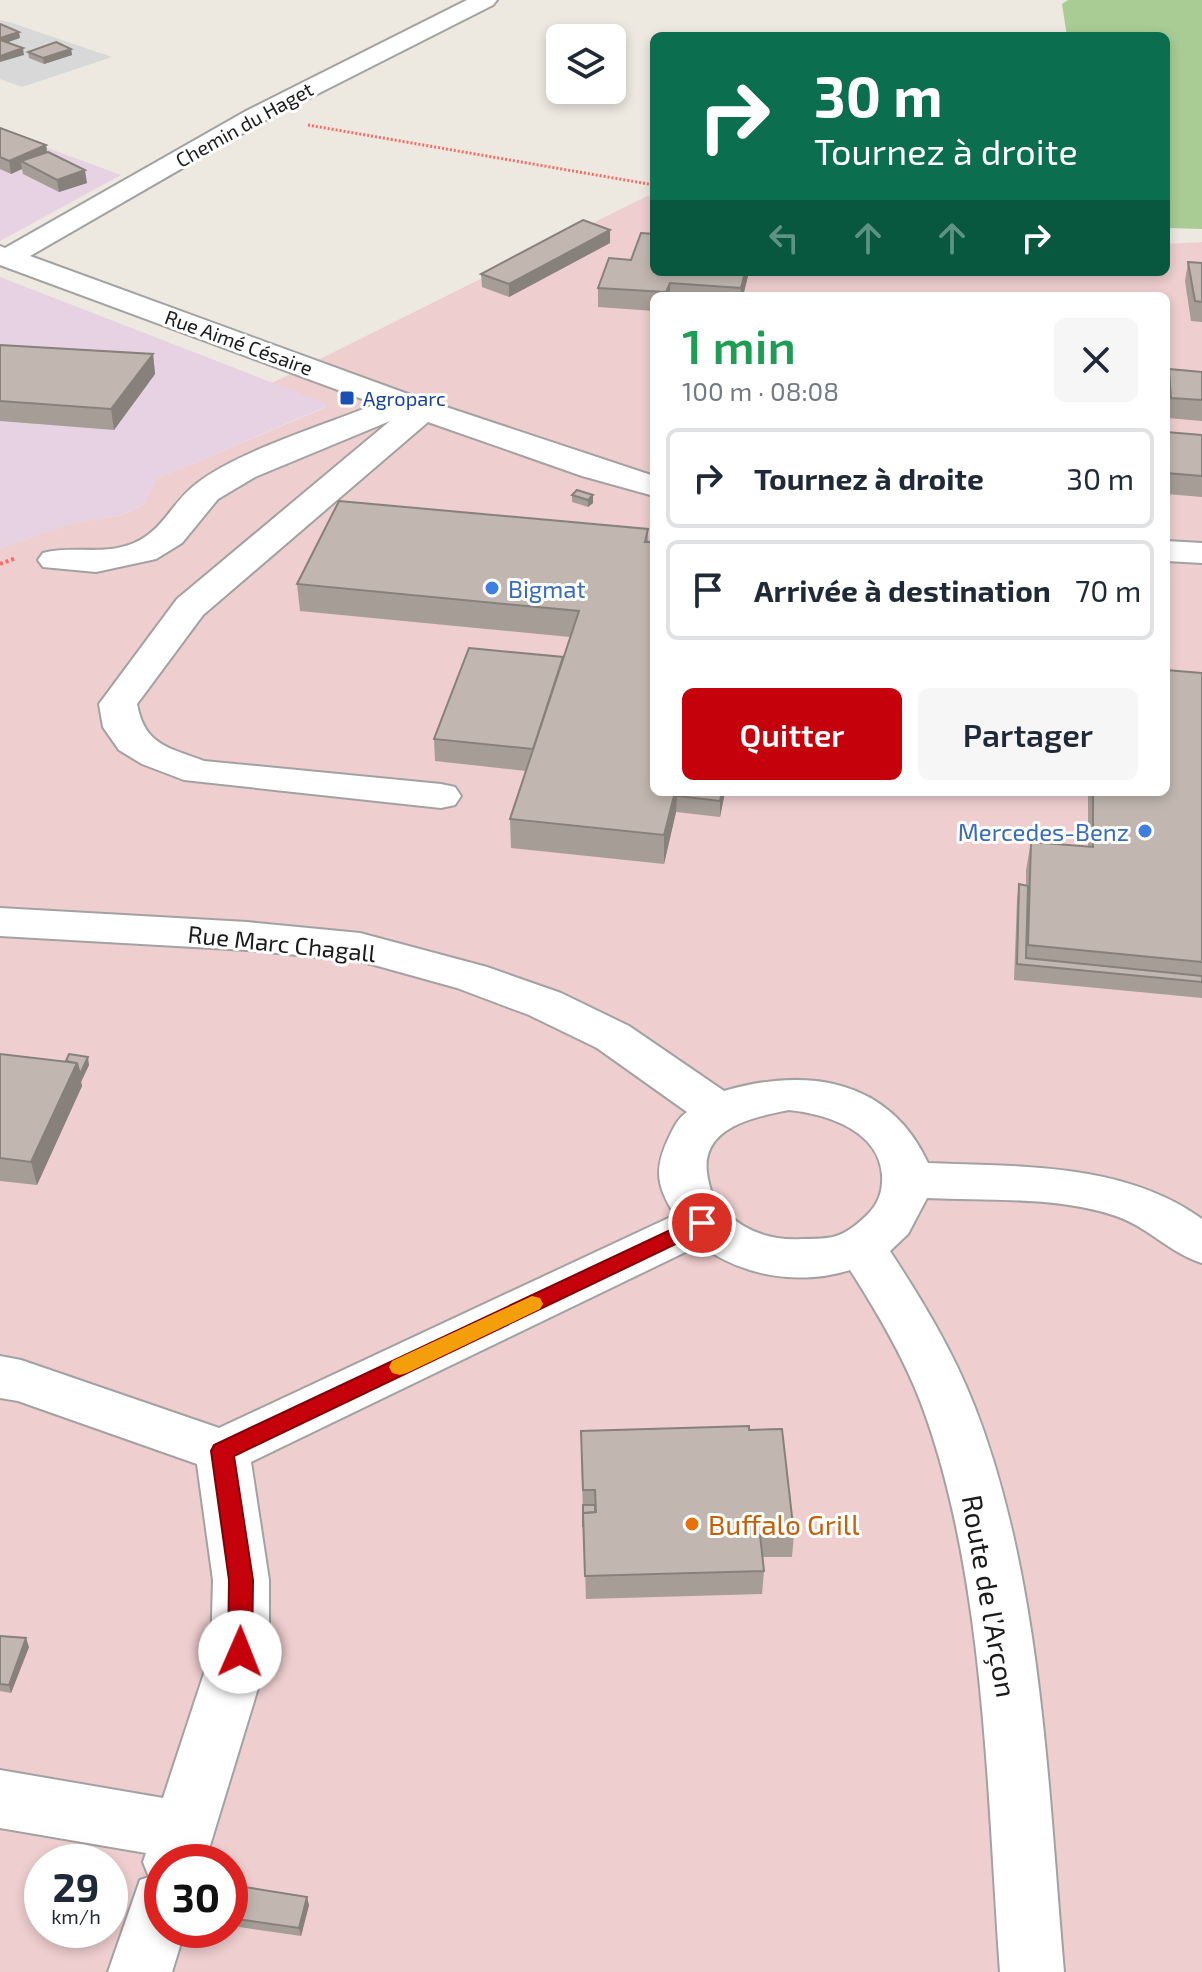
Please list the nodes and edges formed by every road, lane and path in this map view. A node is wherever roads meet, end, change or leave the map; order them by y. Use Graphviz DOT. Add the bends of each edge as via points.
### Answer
graph roads {
  1 [pos="485,0"];
  2 [pos="255,116"];
  3 [pos="650,184"];
  4 [pos="4,256"];
  5 [pos="414,407"];
  6 [pos="650,485"];
  7 [pos="1170,551"];
  8 [pos="1202,553"];
  9 [pos="55,560"];
  10 [pos="441,796"];
  11 [pos="0,922"];
  12 [pos="719,1111"];
  13 [pos="907,1180"];
  14 [pos="702,1223"];
  15 [pos="1202,1244"];
  16 [pos="860,1246"];
  17 [pos="0,1377"];
  18 [pos="222,1451"];
  19 [pos="0,1799"];
  20 [pos="168,1844"];
  21 [pos="180,1844"];
  22 [pos="148,1948"];
  23 [pos="140,1972"];
  24 [pos="1032,1972"];
  1 -- 2 [label="street, Chemin du Haget"];
  2 -- 3 [label="path"];
  2 -- 4 [label="street, Chemin du Haget"];
  4 -- 5 [label="street, Rue Aimé Césaire"];
  5 -- 6 [label="street, Rue Aimé Césaire"];
  5 -- 9 [label="street" via="243,470 206,492 170,536 144,552 96,562"];
  5 -- 10 [label="street" via="190,607 118,704 122,727 133,742 198,772"];
  7 -- 8 [label="street"];
  11 -- 12 [label="street, Rue Marc Chagall" via="360,947 472,977 545,1004 613,1037"];
  12 -- 13 [label="street" via="764,1095 839,1102 870,1119 895,1143"];
  12 -- 14 [label="street" via="690,1137 679,1171 682,1189"];
  13 -- 15 [label="street" via="1057,1188 1111,1197 1156,1212"];
  13 -- 16 [label="street" via="895,1217"];
  14 -- 16 [label="street" via="748,1250 776,1258 834,1256"];
  14 -- 18 [label="street"];
  16 -- 24 [label="street, Route de l’Arçon" via="933,1372 955,1426 987,1550 1009,1690"];
  17 -- 18 [label="street"];
  18 -- 21 [label="street" via="241,1580 240,1652"];
  19 -- 20 [label="street"];
  22 -- 23 [label="street"];
}
